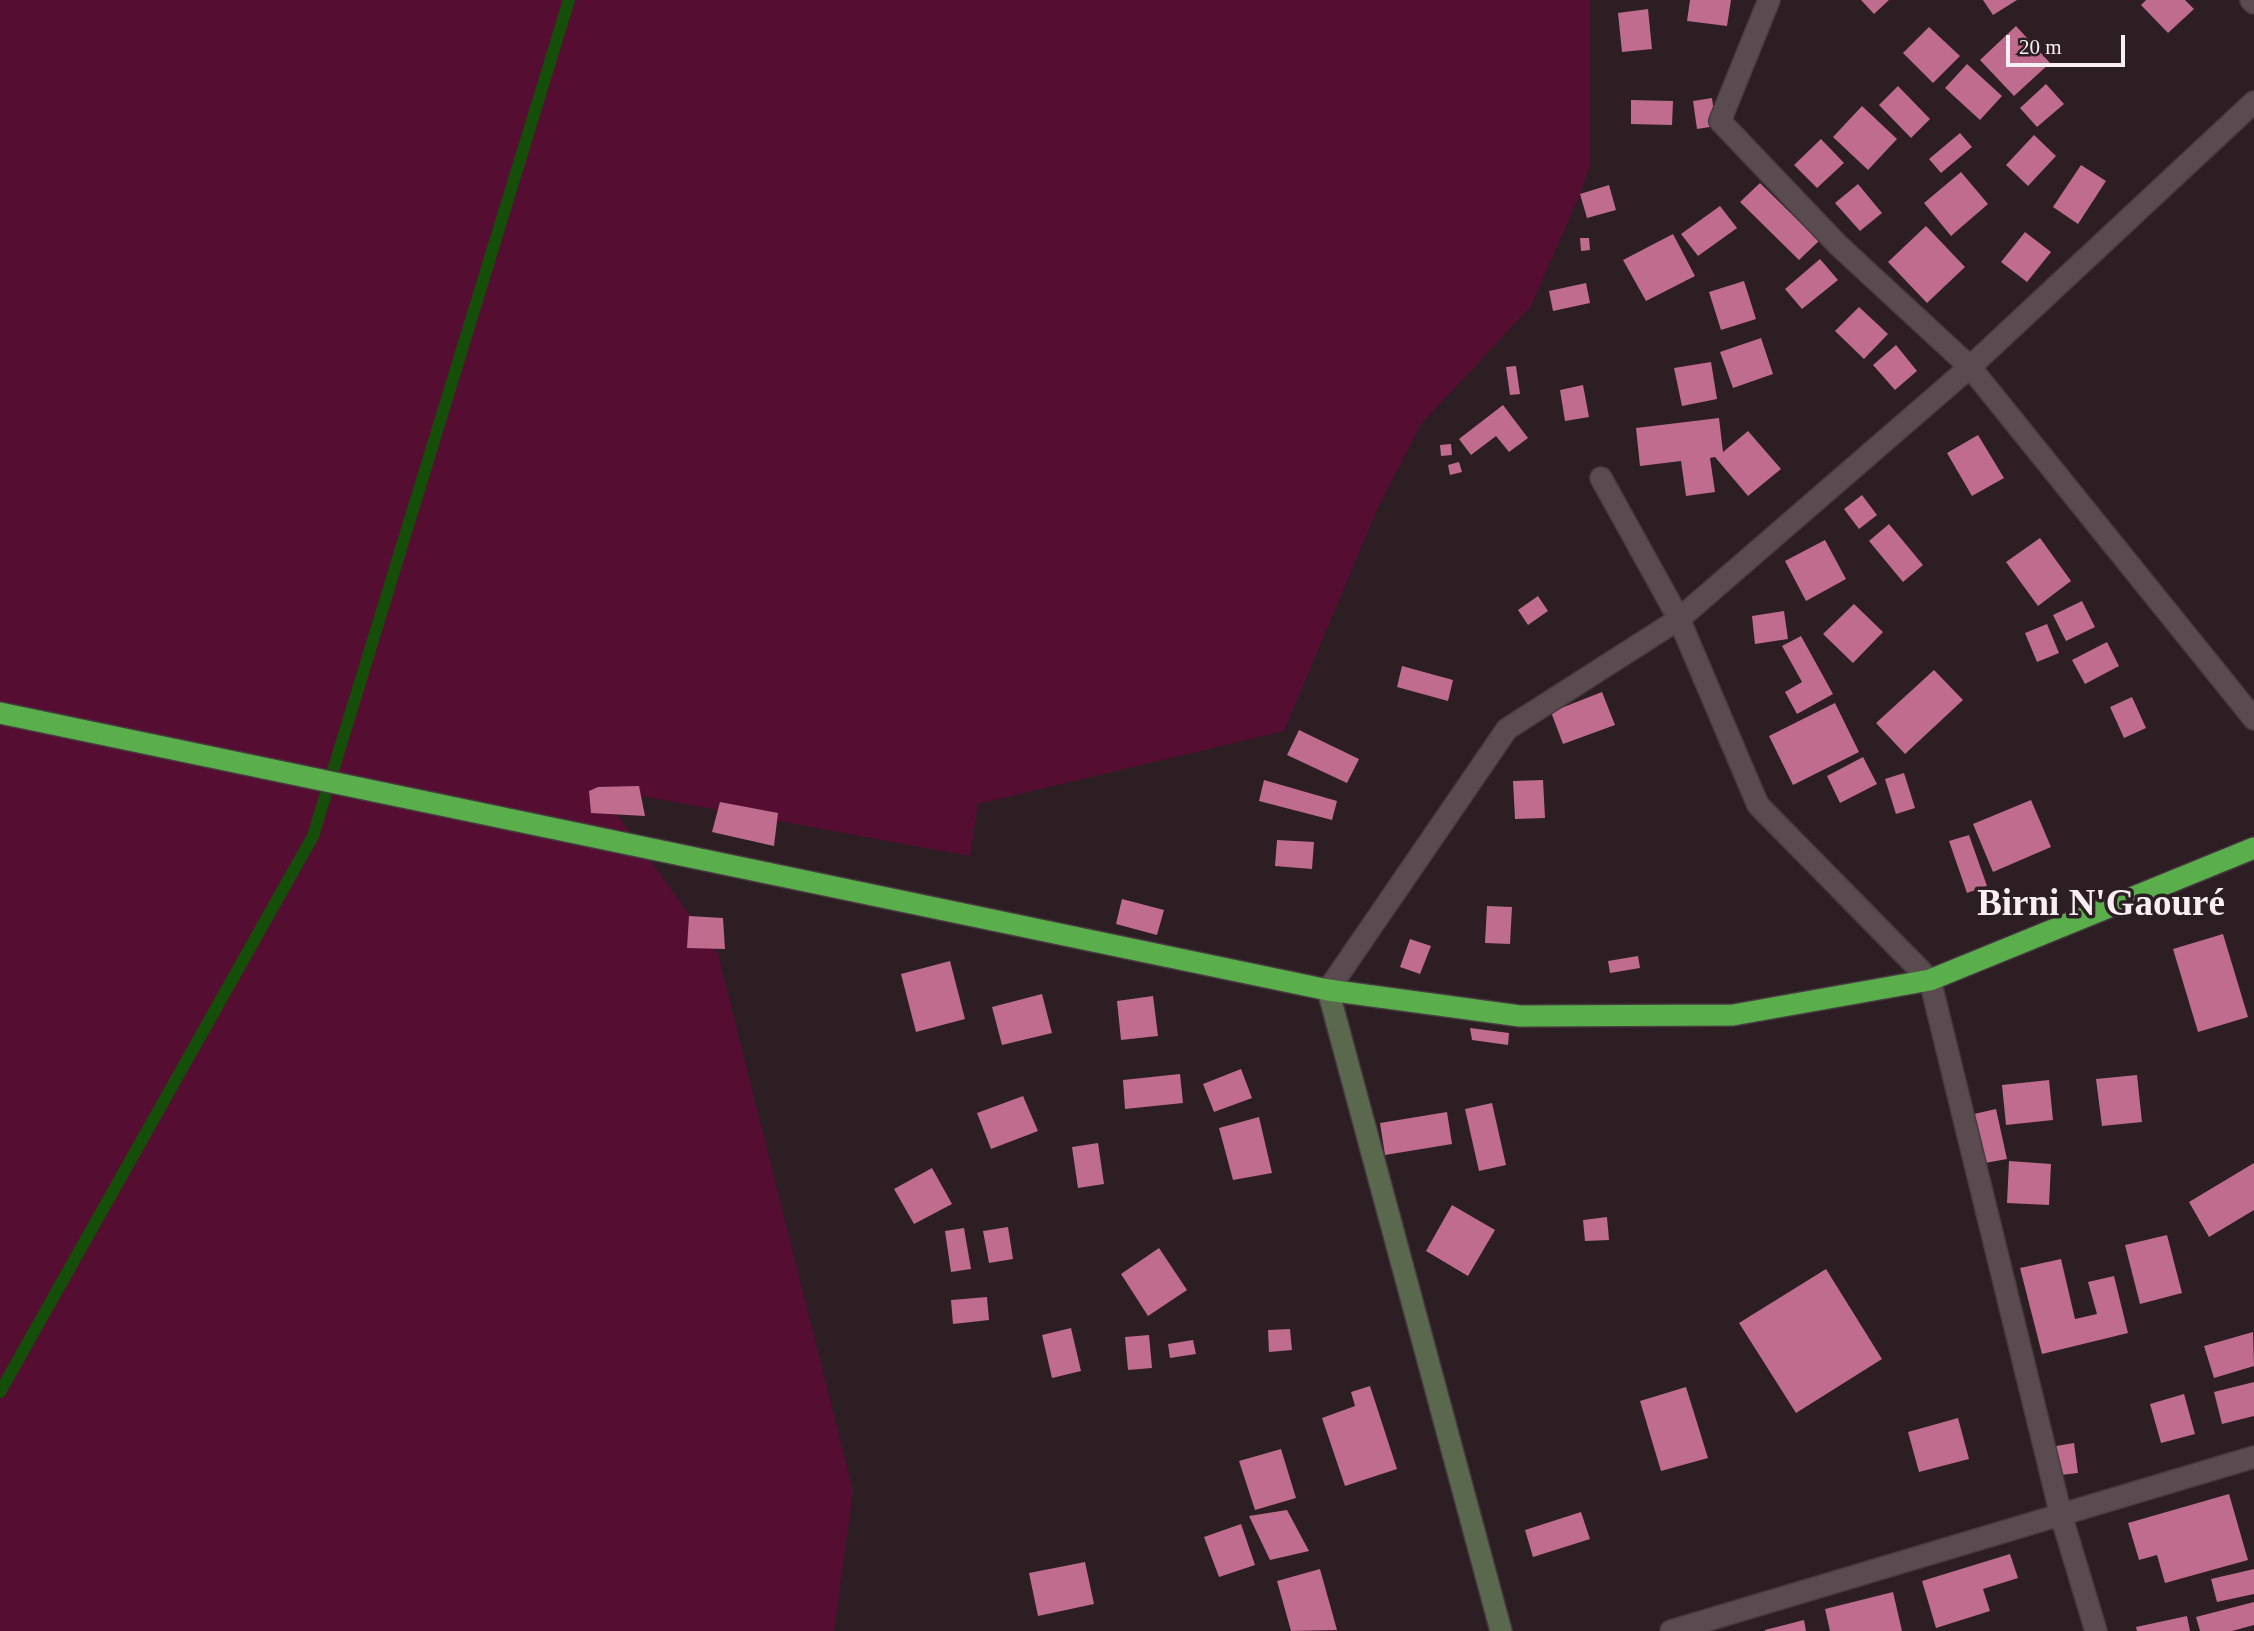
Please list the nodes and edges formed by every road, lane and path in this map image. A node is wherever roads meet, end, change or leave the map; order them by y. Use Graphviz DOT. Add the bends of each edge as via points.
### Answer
graph roads {
  1 [pos="1769,0"];
  2 [pos="2254,102"];
  3 [pos="1970,367"];
  4 [pos="1601,478"];
  5 [pos="1679,619"];
  6 [pos="0,713"];
  7 [pos="2254,719"];
  8 [pos="2254,848"];
  9 [pos="1930,980"];
  10 [pos="1328,989"];
  11 [pos="2254,1457"];
  12 [pos="2061,1514"];
  13 [pos="1502,1631"];
  14 [pos="1671,1631"];
  15 [pos="2096,1631"];
  1 -- 3 [label="street" via="1720,121 1838,245"];
  2 -- 3 [label="street"];
  3 -- 5 [label="street"];
  3 -- 7 [label="street"];
  4 -- 5 [label="street"];
  5 -- 9 [label="street" via="1758,805"];
  5 -- 10 [label="street" via="1507,729"];
  6 -- 10 [label="highway"];
  8 -- 9 [label="highway"];
  9 -- 10 [label="highway" via="1733,1015 1626,1018 1520,1016"];
  9 -- 12 [label="street"];
  10 -- 13 [label="street"];
  11 -- 12 [label="street"];
  12 -- 14 [label="street"];
  12 -- 15 [label="street"];
}
